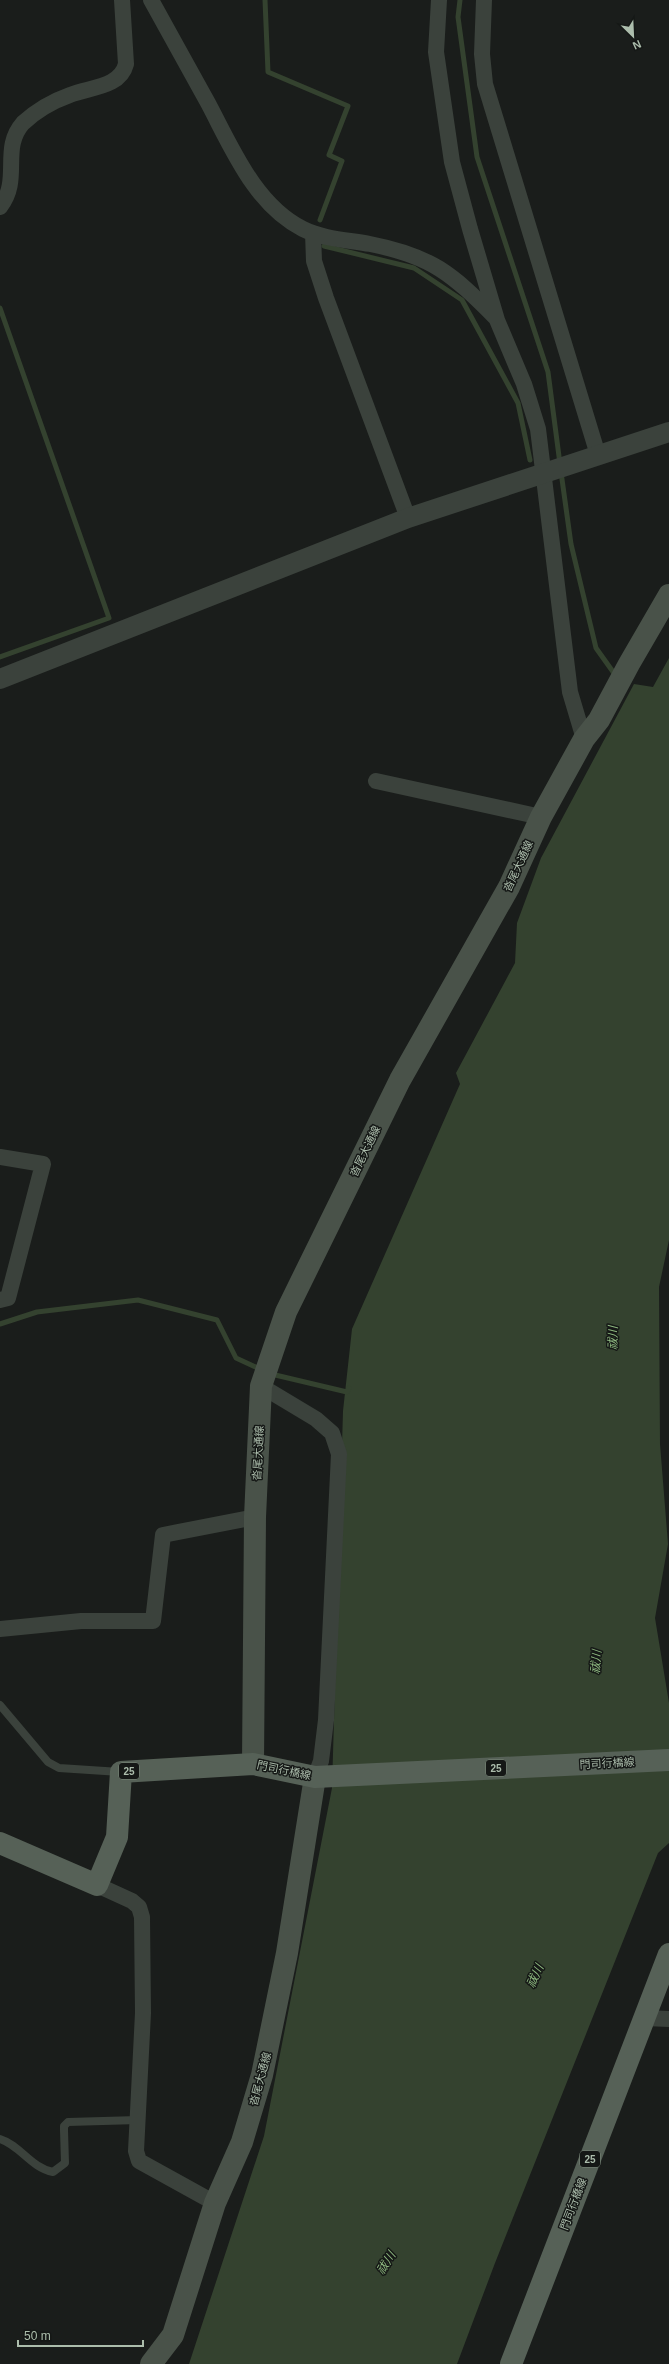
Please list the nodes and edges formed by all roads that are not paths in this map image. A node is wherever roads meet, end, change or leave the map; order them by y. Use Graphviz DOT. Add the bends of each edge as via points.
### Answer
graph roads {
  1 [pos="122,0"];
  2 [pos="152,0"];
  3 [pos="439,0"];
  4 [pos="484,0"];
  5 [pos="0,207"];
  6 [pos="312,233"];
  7 [pos="497,320"];
  8 [pos="669,432"];
  9 [pos="594,456"];
  10 [pos="548,472"];
  11 [pos="408,518"];
  12 [pos="669,595"];
  13 [pos="0,678"];
  14 [pos="584,739"];
  15 [pos="376,781"];
  16 [pos="541,817"];
  17 [pos="0,1157"];
  18 [pos="0,1300"];
  19 [pos="261,1386"];
  20 [pos="255,1517"];
  21 [pos="0,1629"];
  22 [pos="0,1705"];
  23 [pos="669,1760"];
  24 [pos="254,1764"];
  25 [pos="121,1772"];
  26 [pos="319,1777"];
  27 [pos="0,1843"];
  28 [pos="97,1885"];
  29 [pos="669,1954"];
  30 [pos="645,2018"];
  31 [pos="669,2019"];
  32 [pos="138,2120"];
  33 [pos="0,2139"];
  34 [pos="215,2203"];
  35 [pos="151,2364"];
  36 [pos="511,2364"];
  1 -- 5 [label="street" via="125,70 111,82 54,102 22,123 8,142 8,193"];
  2 -- 6 [label="street" via="239,161 258,191 289,220"];
  3 -- 7 [label="street" via="436,52 452,162"];
  4 -- 9 [label="street" via="482,54 485,84"];
  6 -- 7 [label="street" via="388,248 425,259 463,286"];
  6 -- 11 [label="street" via="314,261 326,298"];
  7 -- 10 [label="street" via="524,384"];
  8 -- 9 [label="street"];
  9 -- 10 [label="street"];
  10 -- 11 [label="street"];
  10 -- 14 [label="street" via="570,692"];
  11 -- 13 [label="street"];
  12 -- 14 [label="main road, 沓尾大通線" via="628,664 599,720"];
  14 -- 16 [label="main road, 沓尾大通線"];
  15 -- 16 [label="street"];
  16 -- 19 [label="main road, 沓尾大通線" via="509,887 396,1087 286,1312"];
  17 -- 18 [label="street" via="43,1164 8,1298"];
  19 -- 20 [label="main road, 沓尾大通線"];
  19 -- 26 [label="street" via="316,1419 332,1433 339,1454 326,1720"];
  20 -- 21 [label="street" via="163,1535 153,1621 81,1621"];
  20 -- 24 [label="main road, 沓尾大通線"];
  22 -- 25 [label="lane" via="48,1762 59,1768"];
  23 -- 26 [label="main road, 門司行橋線 / 25"];
  24 -- 25 [label="main road, 門司行橋線 / 25"];
  24 -- 26 [label="main road, 門司行橋線 / 25"];
  25 -- 28 [label="main road, 25" via="117,1837"];
  26 -- 34 [label="main road, 沓尾大通線" via="262,2075 242,2142"];
  27 -- 28 [label="main road"];
  28 -- 32 [label="street" via="132,1901 140,1907 142,1917 143,2013"];
  29 -- 30 [label="main road, 門司行橋線 / 25"];
  30 -- 31 [label="street"];
  30 -- 36 [label="main road, 門司行橋線 / 25"];
  32 -- 33 [label="lane" via="68,2122 64,2126 65,2163 53,2172 41,2169 7,2141"];
  32 -- 34 [label="street" via="136,2151 139,2161"];
  34 -- 35 [label="main road, 沓尾大通線" via="172,2335"];
}
